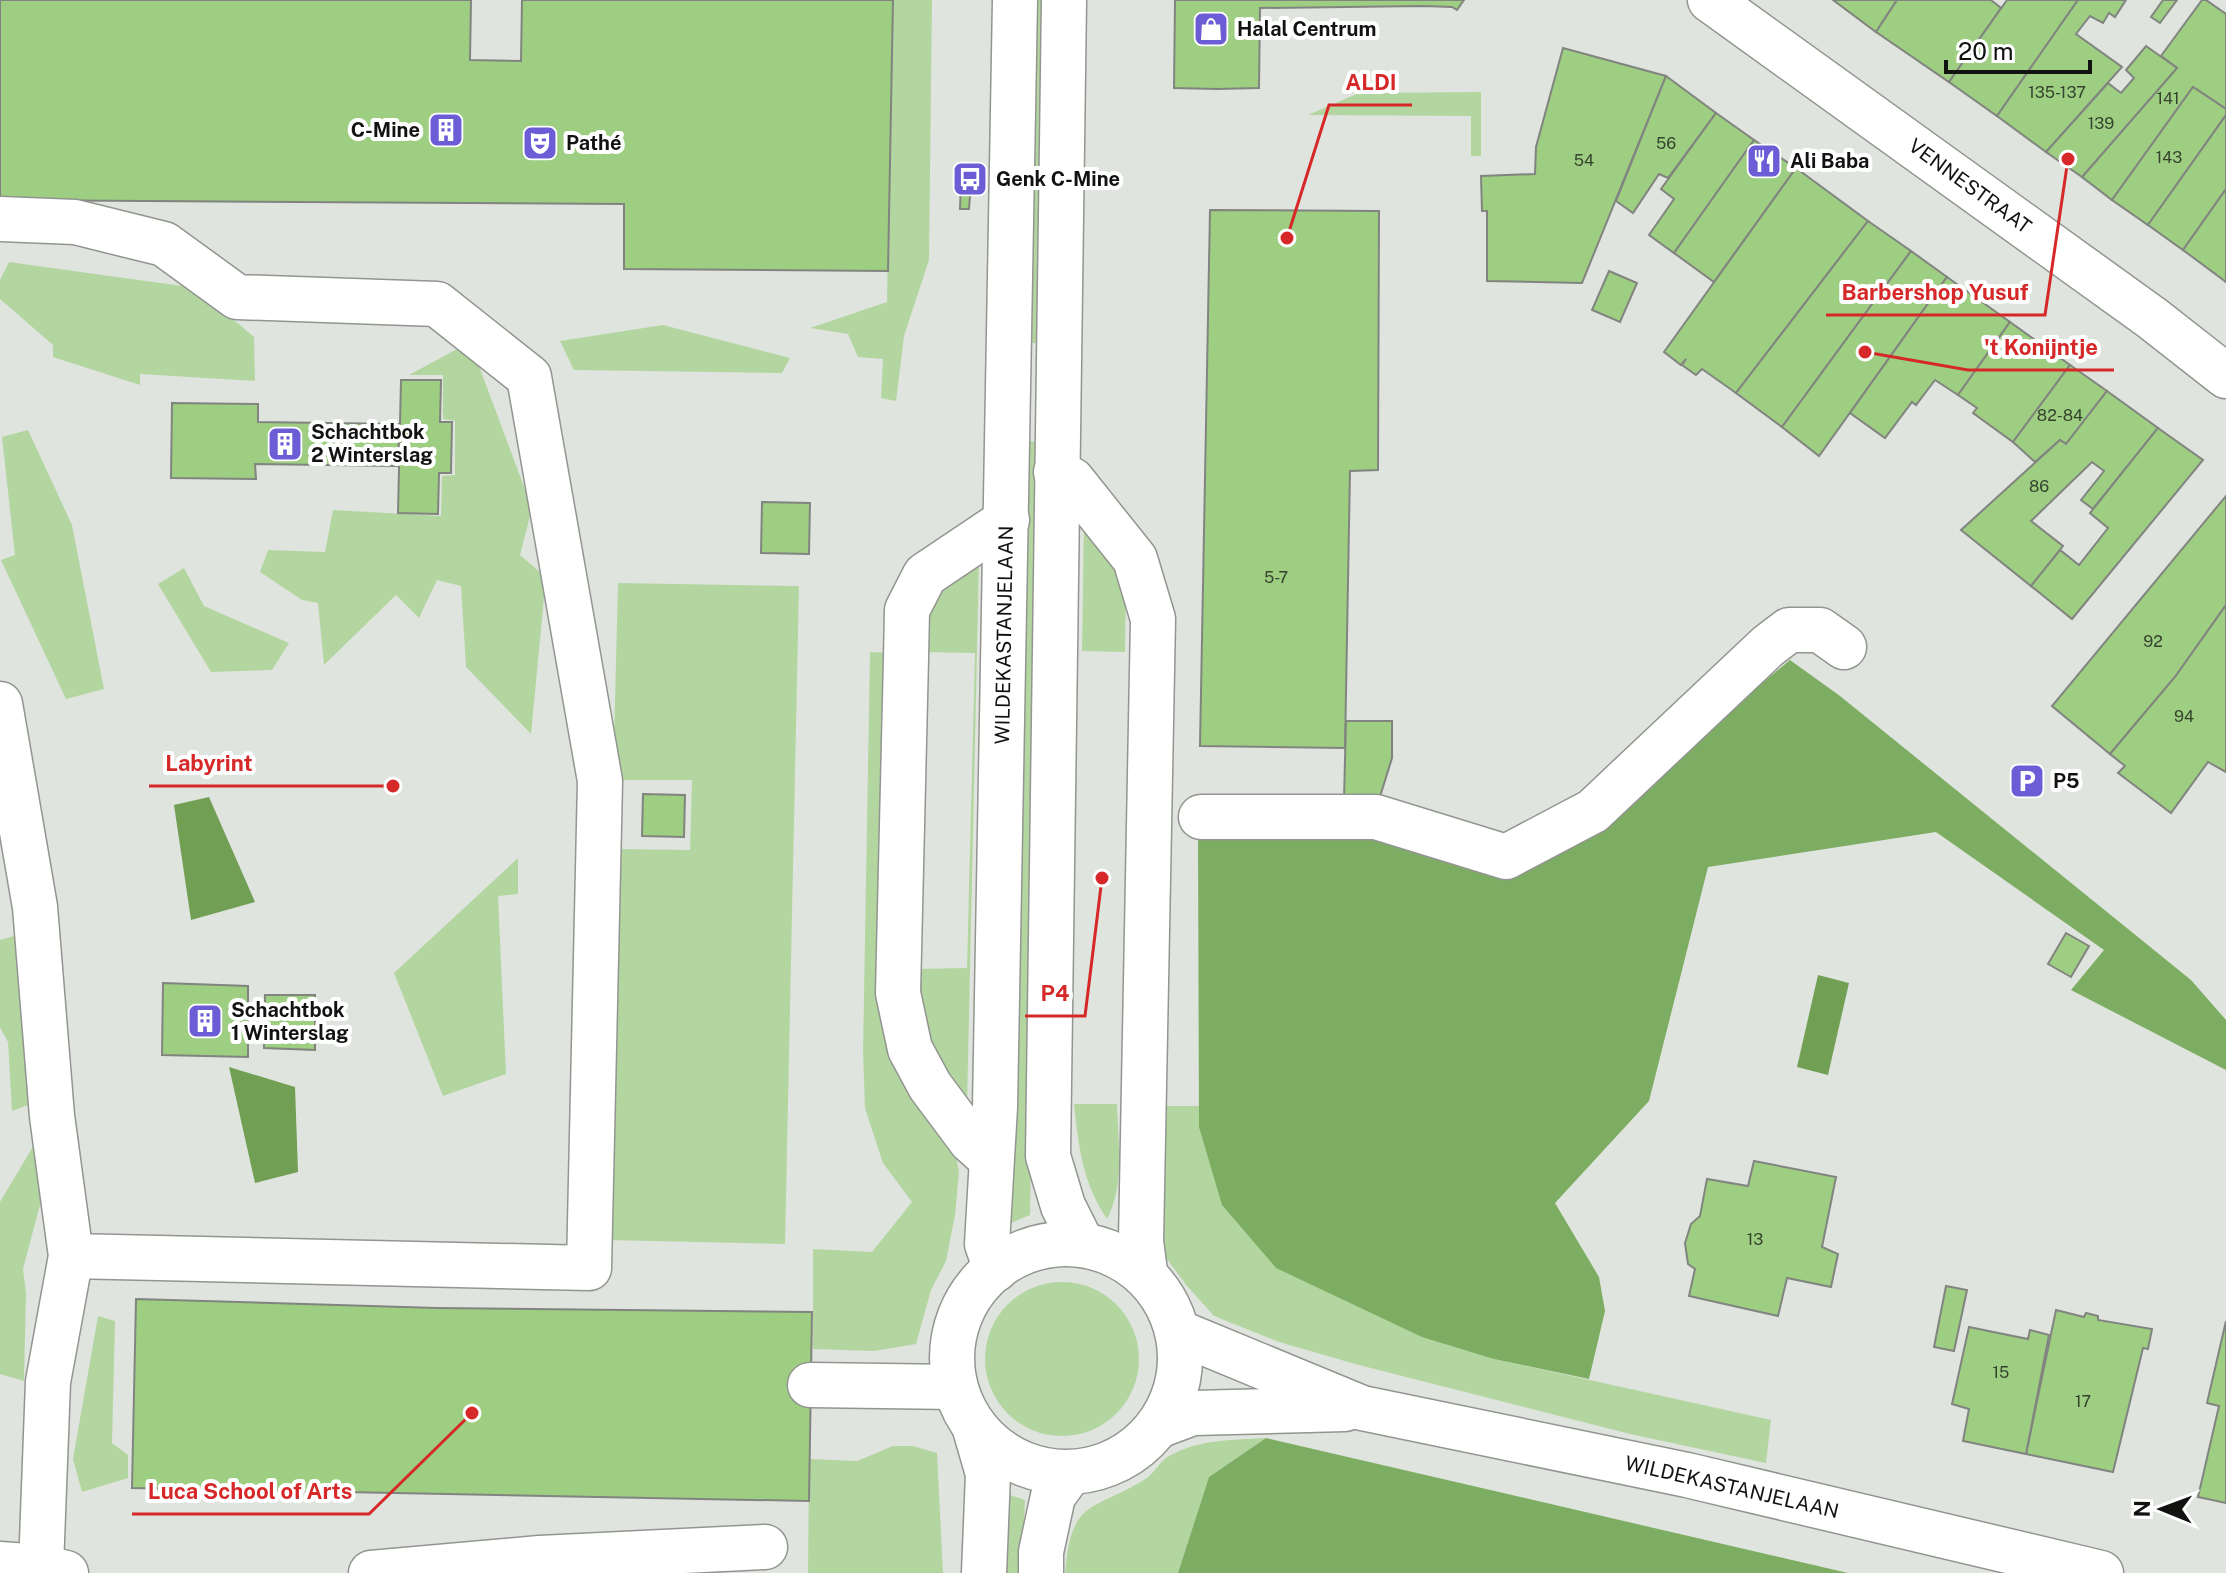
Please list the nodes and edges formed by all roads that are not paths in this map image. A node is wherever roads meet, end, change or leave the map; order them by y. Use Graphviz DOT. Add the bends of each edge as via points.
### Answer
graph roads {
  1 [pos="1015,0"];
  2 [pos="1064,0"];
  3 [pos="1710,0"];
  4 [pos="0,219"];
  5 [pos="2226,376"];
  6 [pos="1056,472"];
  7 [pos="1007,520"];
  8 [pos="1844,647"];
  9 [pos="0,704"];
  10 [pos="1201,817"];
  11 [pos="991,1159"];
  12 [pos="1082,1244"];
  13 [pos="71,1256"];
  14 [pos="996,1269"];
  15 [pos="1145,1272"];
  16 [pos="1178,1332"];
  17 [pos="810,1385"];
  18 [pos="955,1387"];
  19 [pos="1362,1408"];
  20 [pos="1158,1426"];
  21 [pos="975,1429"];
  22 [pos="1069,1474"];
  23 [pos="765,1547"];
  24 [pos="541,1566"];
  25 [pos="36,1568"];
  26 [pos="371,1573"];
  27 [pos="984,1573"];
  28 [pos="1041,1573"];
  29 [pos="2101,1573"];
  1 -- 7 [label="street, WILDEKASTANJELAAN"];
  2 -- 6 [label="street"];
  3 -- 5 [label="street, VENNESTRAAT"];
  4 -- 13 [label="street" via="75,222 164,244 237,297 437,304 529,377 600,781 589,1268"];
  6 -- 12 [label="street" via="1048,1156 1063,1206"];
  6 -- 15 [label="street" via="1072,480 1135,559 1153,619 1141,1241"];
  7 -- 11 [label="street, WILDEKASTANJELAAN"];
  7 -- 11 [label="street" via="925,575 907,610 904,706 898,993 910,1049 930,1086"];
  8 -- 10 [label="street" via="1820,630 1789,630 1593,811 1506,857 1376,817"];
  9 -- 13 [label="street" via="35,907 52,1116"];
  11 -- 14 [label="street, WILDEKASTANJELAAN" via="987,1244"];
  12 -- 14 [label="street, WILDEKASTANJELAAN" via="1043,1245 1014,1255"];
  12 -- 15 [label="street, WILDEKASTANJELAAN"];
  13 -- 25 [label="street" via="48,1382"];
  14 -- 18 [label="street, WILDEKASTANJELAAN" via="981,1281 957,1321 951,1357"];
  15 -- 16 [label="street, WILDEKASTANJELAAN"];
  16 -- 19 [label="street, WILDEKASTANJELAAN"];
  16 -- 20 [label="street, WILDEKASTANJELAAN" via="1176,1393"];
  17 -- 18 [label="street"];
  18 -- 21 [label="street, WILDEKASTANJELAAN"];
  19 -- 20 [label="street, WILDEKASTANJELAAN" via="1193,1413"];
  19 -- 29 [label="street, WILDEKASTANJELAAN" via="1687,1475"];
  20 -- 22 [label="street, WILDEKASTANJELAAN" via="1128,1454 1101,1469"];
  21 -- 22 [label="street, WILDEKASTANJELAAN" via="1011,1460"];
  21 -- 27 [label="street" via="988,1474"];
  22 -- 28 [label="street" via="1053,1496"];
  23 -- 24 [label="street"];
  24 -- 26 [label="street"];
}
